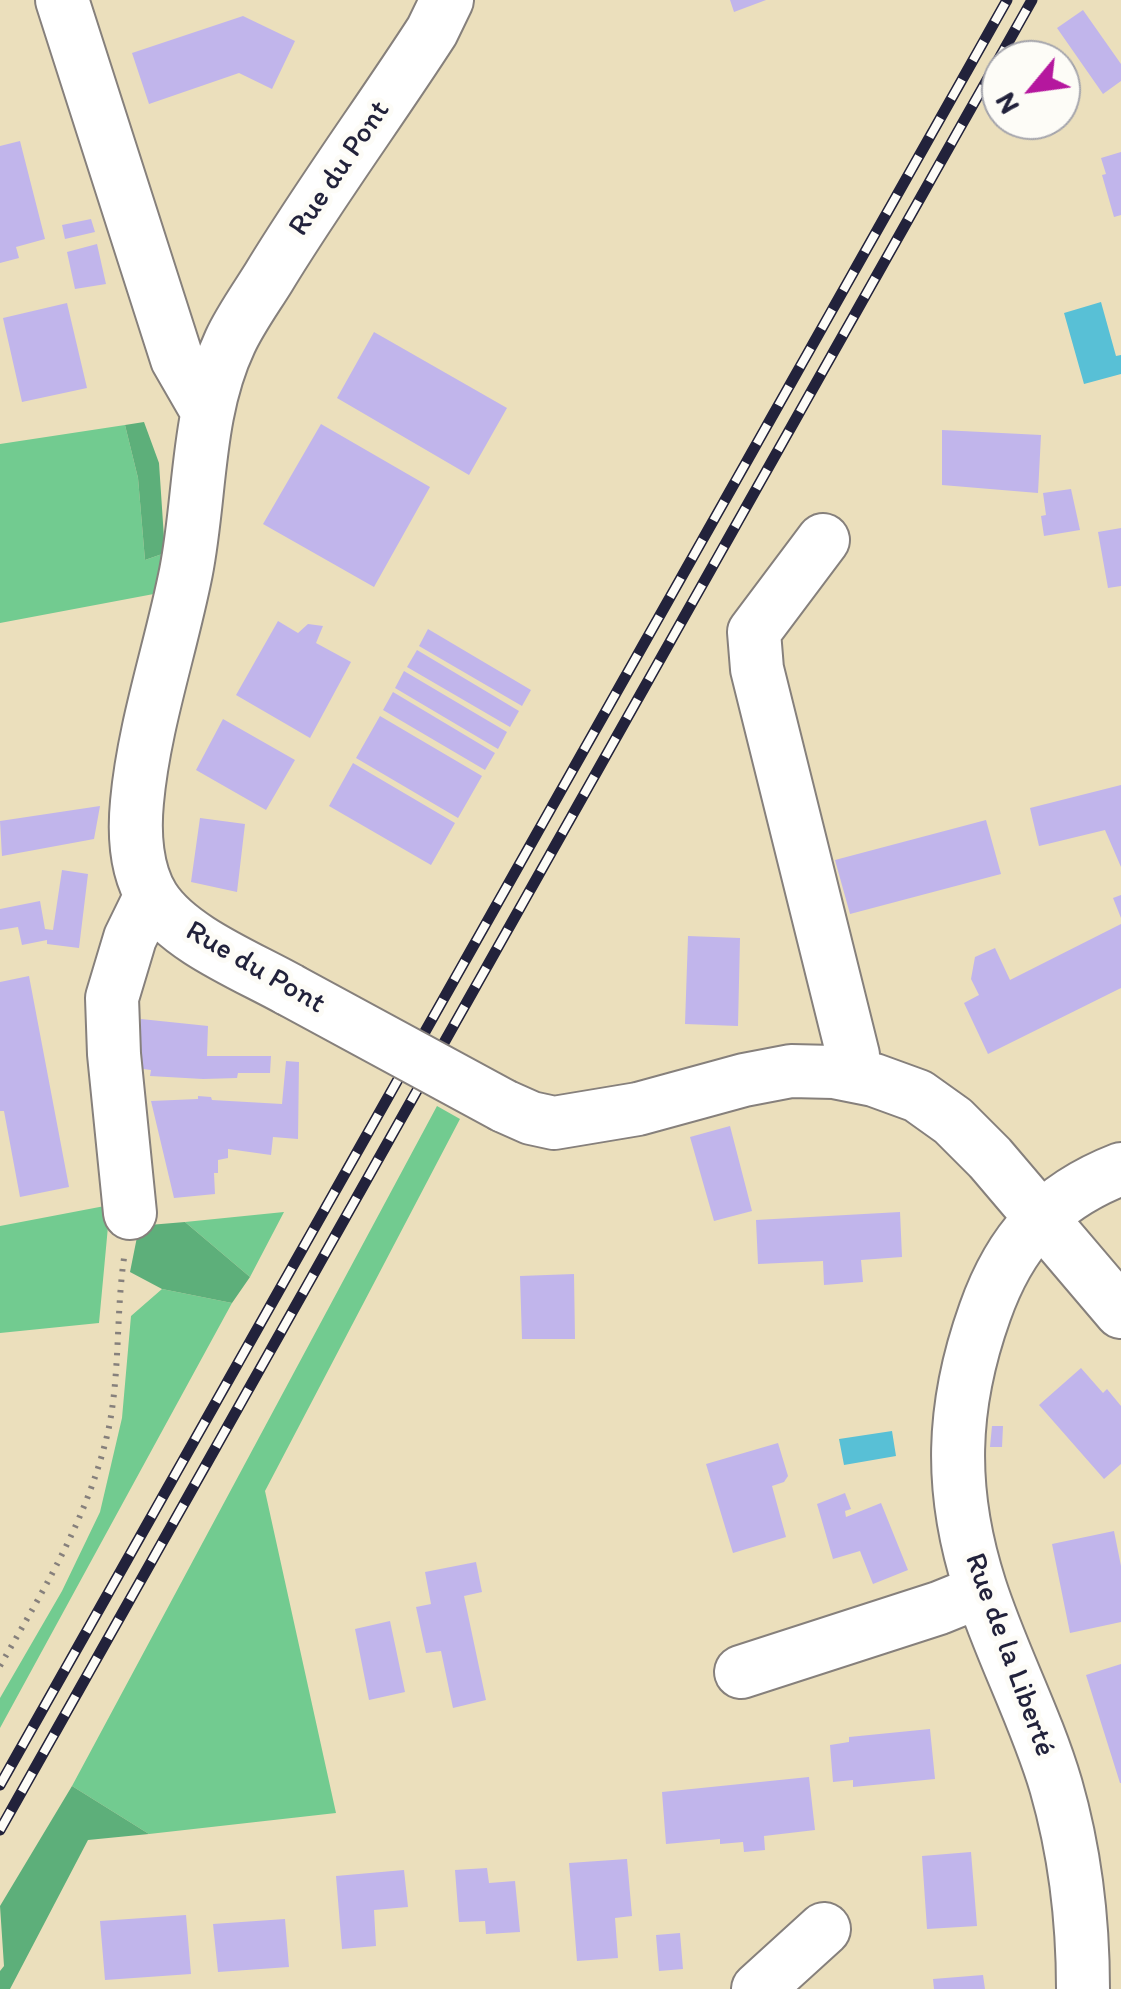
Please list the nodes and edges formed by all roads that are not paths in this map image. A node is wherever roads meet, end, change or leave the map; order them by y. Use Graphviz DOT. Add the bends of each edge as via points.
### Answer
graph roads {
  1 [pos="62,0"];
  2 [pos="446,0"];
  3 [pos="207,411"];
  4 [pos="823,540"];
  5 [pos="151,896"];
  6 [pos="852,1076"];
  7 [pos="1121,1169"];
  8 [pos="130,1213"];
  9 [pos="1040,1218"];
  10 [pos="1121,1312"];
  11 [pos="981,1591"];
  12 [pos="741,1672"];
  13 [pos="824,1929"];
  14 [pos="758,1989"];
  15 [pos="1084,1989"];
  1 -- 3 [label="street" via="176,359"];
  2 -- 3 [label="street, Rue du Pont" via="230,342"];
  3 -- 5 [label="street, Rue du Pont" via="187,569 136,806 139,858"];
  4 -- 6 [label="street" via="754,632 757,669 853,1054"];
  5 -- 6 [label="street, Rue du Pont, bridge" via="191,935 504,1106 554,1124 791,1072"];
  5 -- 8 [label="street" via="112,998"];
  6 -- 9 [label="street, Rue du Pont" via="918,1096 954,1121"];
  7 -- 9 [label="street"];
  9 -- 10 [label="street, Rue du Pont"];
  9 -- 11 [label="street, Rue de la Liberté" via="995,1284 961,1398 958,1493"];
  11 -- 12 [label="street"];
  11 -- 15 [label="street, Rue de la Liberté" via="1057,1791 1076,1871"];
  13 -- 14 [label="street"];
}
